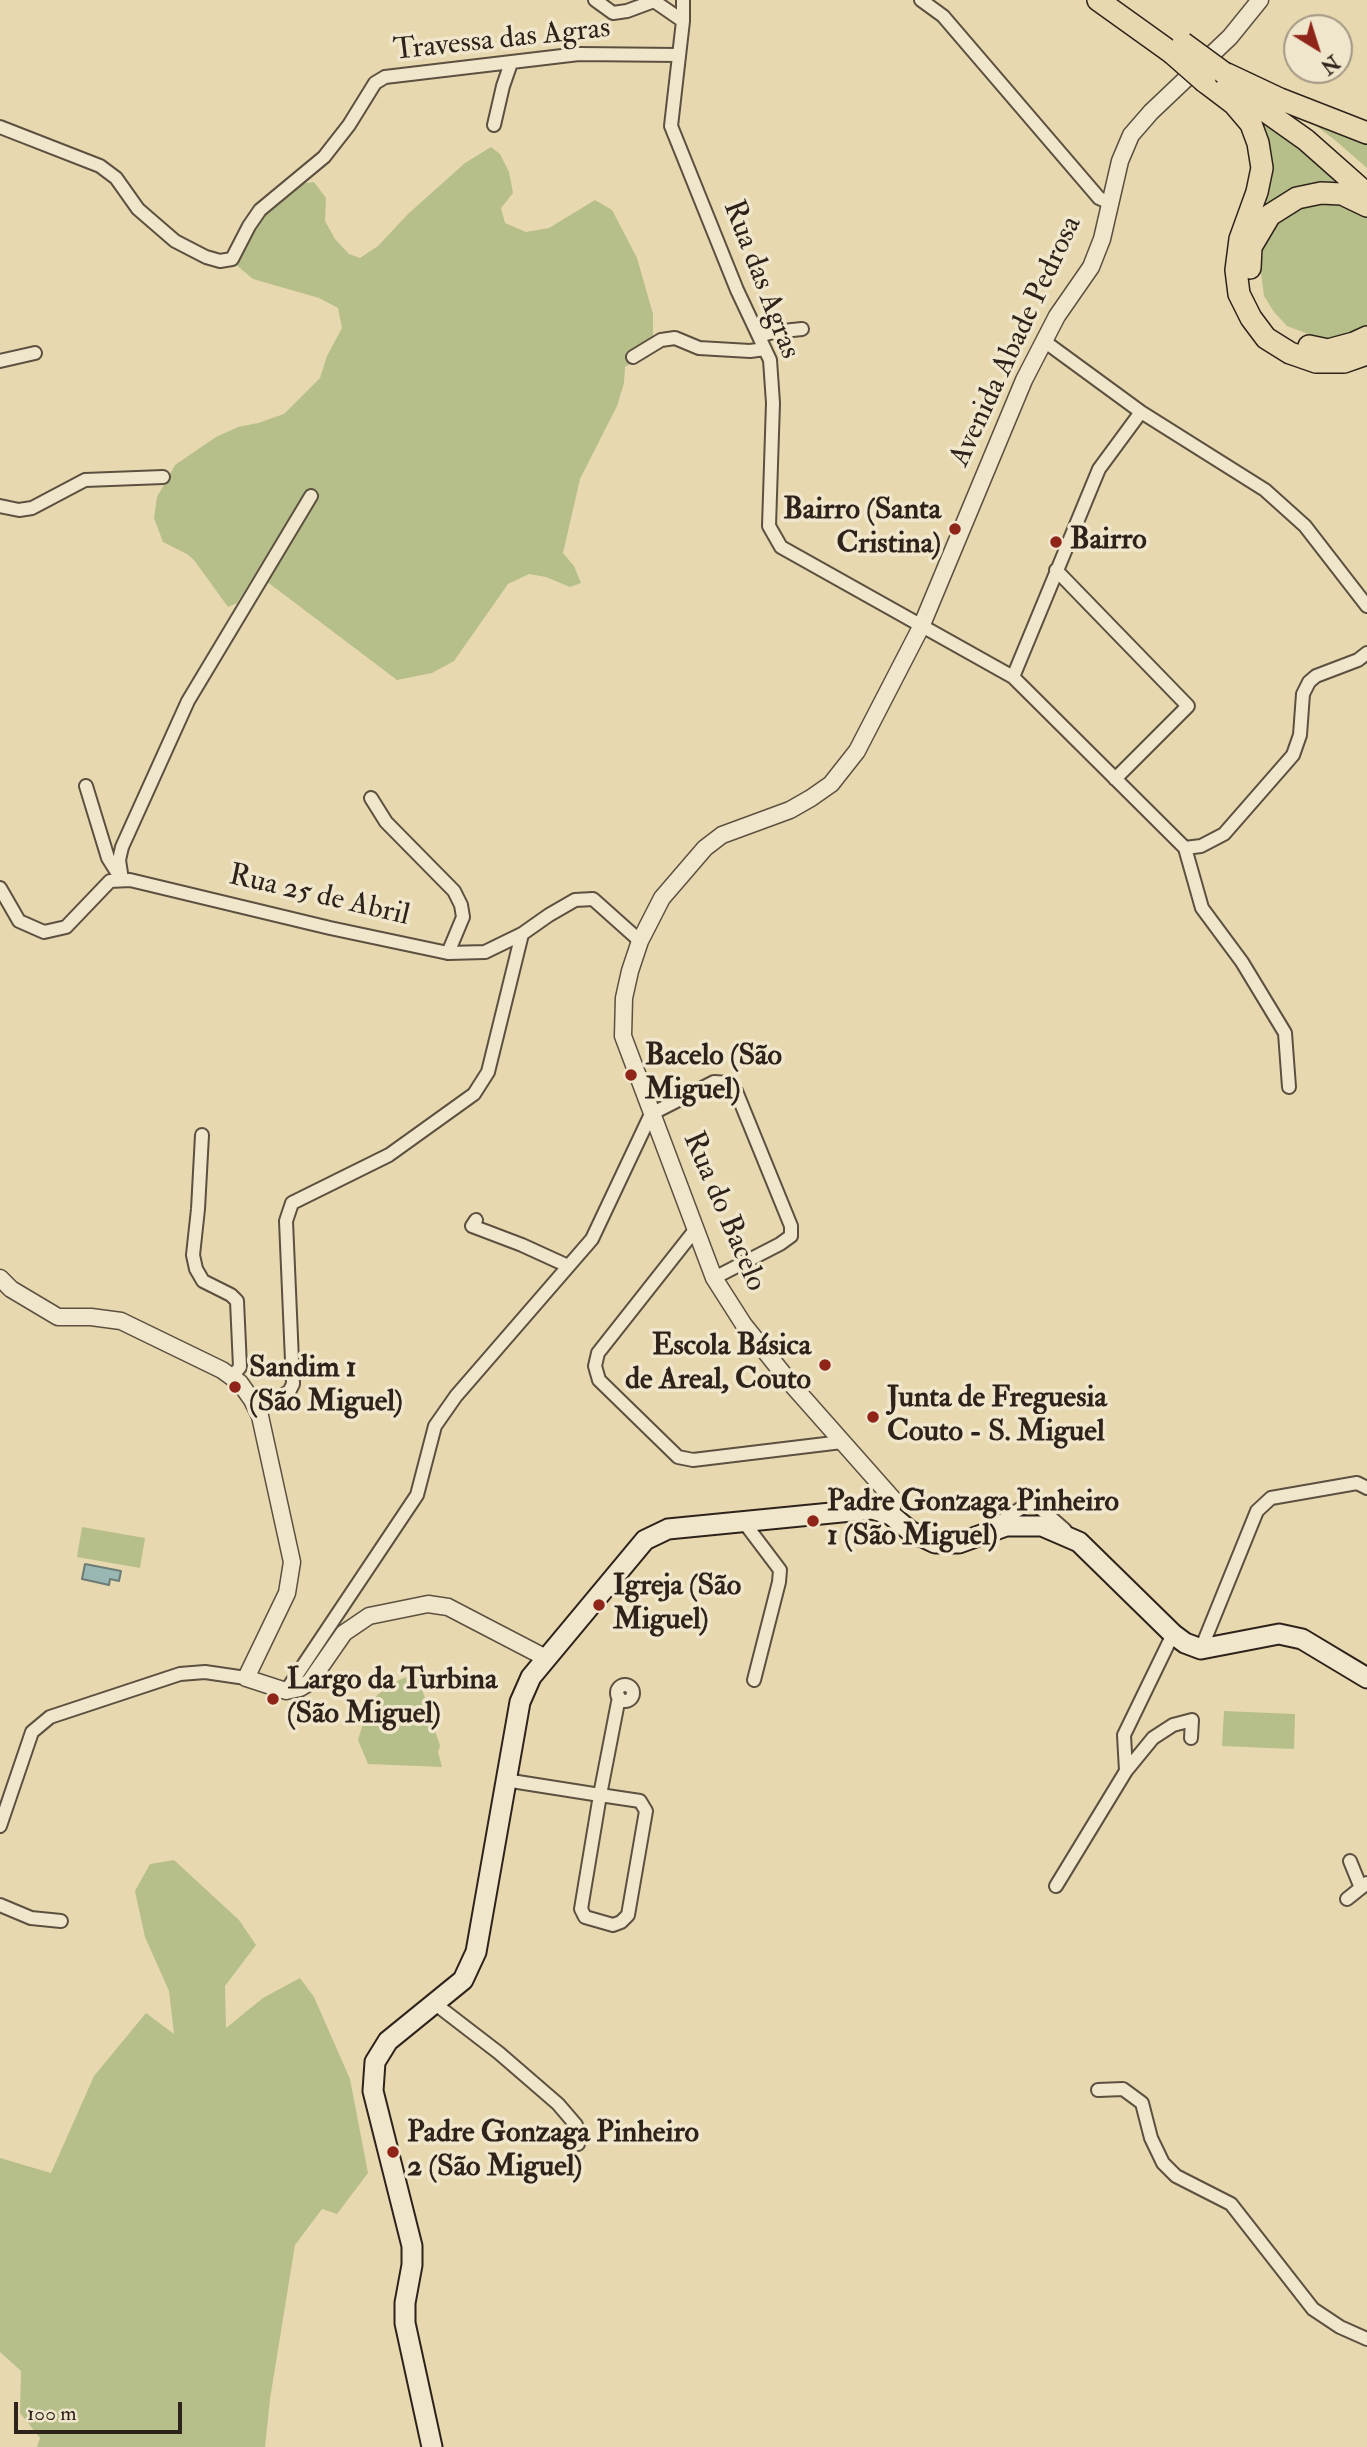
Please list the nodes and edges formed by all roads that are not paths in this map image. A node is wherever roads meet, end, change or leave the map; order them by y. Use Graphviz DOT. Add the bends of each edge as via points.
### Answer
graph roads {
  1 [pos="595,0"];
  2 [pos="683,0"];
  3 [pos="921,0"];
  4 [pos="1098,0"];
  5 [pos="1113,0"];
  6 [pos="1260,0"];
  7 [pos="683,21"];
  8 [pos="1177,48"];
  9 [pos="678,55"];
  10 [pos="511,63"];
  11 [pos="1214,79"];
  12 [pos="494,125"];
  13 [pos="0,127"];
  14 [pos="1367,133"];
  15 [pos="1367,181"];
  16 [pos="1367,194"];
  17 [pos="1110,203"];
  18 [pos="1367,206"];
  19 [pos="802,329"];
  20 [pos="1367,337"];
  21 [pos="1044,341"];
  22 [pos="762,342"];
  23 [pos="35,353"];
  24 [pos="1367,354"];
  25 [pos="633,357"];
  26 [pos="0,361"];
  27 [pos="1141,412"];
  28 [pos="163,477"];
  29 [pos="311,496"];
  30 [pos="0,506"];
  31 [pos="1056,570"];
  32 [pos="1367,606"];
  33 [pos="921,627"];
  34 [pos="1367,653"];
  35 [pos="1013,677"];
  36 [pos="1115,779"];
  37 [pos="86,786"];
  38 [pos="371,798"];
  39 [pos="1185,848"];
  40 [pos="122,880"];
  41 [pos="0,888"];
  42 [pos="522,934"];
  43 [pos="640,941"];
  44 [pos="448,953"];
  45 [pos="1289,1087"];
  46 [pos="651,1114"];
  47 [pos="202,1135"];
  48 [pos="475,1220"];
  49 [pos="695,1230"];
  50 [pos="568,1266"];
  51 [pos="0,1278"];
  52 [pos="714,1278"];
  53 [pos="232,1377"];
  54 [pos="252,1400"];
  55 [pos="842,1442"];
  56 [pos="874,1477"];
  57 [pos="1367,1488"];
  58 [pos="872,1509"];
  59 [pos="891,1515"];
  60 [pos="743,1521"];
  61 [pos="1173,1634"];
  62 [pos="1201,1648"];
  63 [pos="546,1658"];
  64 [pos="246,1678"];
  65 [pos="1367,1678"];
  66 [pos="754,1680"];
  67 [pos="286,1691"];
  68 [pos="619,1697"];
  69 [pos="1191,1738"];
  70 [pos="1126,1771"];
  71 [pos="505,1780"];
  72 [pos="600,1795"];
  73 [pos="0,1826"];
  74 [pos="1350,1861"];
  75 [pos="1056,1886"];
  76 [pos="1364,1886"];
  77 [pos="1347,1899"];
  78 [pos="0,1905"];
  79 [pos="61,1921"];
  80 [pos="434,2003"];
  81 [pos="1098,2090"];
  82 [pos="578,2144"];
  83 [pos="1367,2339"];
  84 [pos="432,2447"];
  1 -- 7 [label="street" via="613,13 654,1"];
  2 -- 7 [label="street, Rua das Agras"];
  3 -- 17 [label="street" via="943,16 1098,198"];
  4 -- 8 [label="main road"];
  5 -- 8 [label="main road"];
  6 -- 17 [label="street, Avenida Abade Pedrosa" via="1230,37 1131,135 1119,161"];
  7 -- 9 [label="street, Rua das Agras"];
  8 -- 11 [label="main road, bridge"];
  9 -- 10 [label="street, Travessa das Agras" via="579,54"];
  9 -- 22 [label="street, Rua das Agras" via="671,126"];
  10 -- 12 [label="street"];
  10 -- 13 [label="street, Travessa das Agras" via="401,74 375,83 324,157 260,210 232,259 220,261 175,241 138,209 116,178 100,166"];
  11 -- 14 [label="main road"];
  11 -- 15 [label="main road" via="1310,131"];
  11 -- 16 [label="main road" via="1306,140"];
  11 -- 24 [label="main road" via="1251,124 1262,168 1240,239 1236,270 1239,294 1251,318 1266,338 1316,362 1344,362"];
  17 -- 21 [label="street, Avenida Abade Pedrosa" via="1091,267"];
  18 -- 20 [label="main road" via="1342,194 1297,198 1270,215 1251,247 1249,279 1259,307 1279,332 1299,344 1328,350"];
  19 -- 22 [label="street" via="773,332"];
  21 -- 27 [label="street"];
  21 -- 33 [label="street, Avenida Abade Pedrosa"];
  22 -- 25 [label="street" via="750,351 699,348 675,338 661,340"];
  22 -- 33 [label="street, Rua das Agras" via="769,360 773,403 769,526 781,547"];
  23 -- 26 [label="street"];
  27 -- 31 [label="street" via="1099,469"];
  27 -- 32 [label="street" via="1265,490 1305,526"];
  28 -- 30 [label="street" via="85,480 32,508"];
  29 -- 40 [label="street" via="188,701 122,847"];
  31 -- 35 [label="street"];
  31 -- 36 [label="street" via="1188,706"];
  33 -- 35 [label="street, Rua das Agras"];
  33 -- 43 [label="street, Rua do Bacelo" via="857,751 831,784 790,810 722,835 705,848 663,898"];
  34 -- 39 [label="street" via="1309,682 1293,755 1224,834 1201,846"];
  35 -- 36 [label="street, Rua das Agras"];
  36 -- 39 [label="street, Rua das Agras"];
  37 -- 40 [label="street" via="108,858"];
  38 -- 44 [label="street" via="386,822 454,891 461,905 463,917"];
  39 -- 45 [label="street" via="1202,908 1285,1033"];
  40 -- 41 [label="street" via="110,881 66,927 44,932 19,921"];
  40 -- 44 [label="street, Rua 25 de Abril"];
  42 -- 43 [label="street, Rua 25 de Abril" via="575,900 593,899"];
  42 -- 44 [label="street, Rua 25 de Abril" via="485,952"];
  42 -- 54 [label="street" via="488,1072 474,1094 389,1155 292,1203 286,1222 293,1384 281,1396"];
  43 -- 46 [label="street, Rua do Bacelo" via="622,1017 624,1036"];
  46 -- 49 [label="street, Rua do Bacelo"];
  46 -- 50 [label="street" via="592,1239"];
  46 -- 52 [label="street" via="714,1082 729,1083 791,1226 791,1236 780,1244"];
  47 -- 53 [label="street" via="193,1255 203,1281 237,1301 240,1367"];
  48 -- 50 [label="street" via="472,1226"];
  49 -- 52 [label="street, Rua do Bacelo"];
  49 -- 55 [label="street" via="598,1353 599,1380 678,1457 693,1460"];
  50 -- 67 [label="street" via="435,1426 416,1495"];
  51 -- 53 [label="street" via="58,1317 121,1321"];
  52 -- 55 [label="street, Rua do Bacelo" via="744,1325"];
  53 -- 54 [label="street"];
  54 -- 64 [label="street" via="260,1416 292,1562 287,1593"];
  55 -- 56 [label="street, Rua do Bacelo"];
  56 -- 58 [label="street"];
  56 -- 59 [label="street, Rua do Bacelo" via="893,1499"];
  57 -- 62 [label="street" via="1357,1483 1271,1498 1258,1511"];
  58 -- 59 [label="main road"];
  58 -- 60 [label="main road"];
  59 -- 61 [label="main road" via="935,1543 959,1543 1006,1525 1042,1526 1079,1542"];
  60 -- 63 [label="main road" via="668,1528 645,1540"];
  60 -- 66 [label="street" via="780,1570"];
  61 -- 62 [label="main road"];
  61 -- 70 [label="street" via="1124,1735"];
  62 -- 65 [label="main road" via="1279,1634 1302,1639"];
  63 -- 67 [label="street" via="447,1607 428,1604 369,1616 345,1633 310,1682"];
  63 -- 71 [label="main road" via="520,1702"];
  64 -- 67 [label="street"];
  64 -- 73 [label="street" via="205,1672 180,1674 50,1717 32,1732"];
  68 -- 72 [label="street"];
  69 -- 70 [label="street" via="1192,1720 1173,1725 1153,1738"];
  70 -- 75 [label="street"];
  71 -- 72 [label="street"];
  71 -- 80 [label="main road" via="476,1952 463,1979"];
  72 -- 72 [label="street" via="640,1801 646,1811 628,1915 613,1925 585,1917 582,1910"];
  74 -- 76 [label="street"];
  76 -- 77 [label="street"];
  78 -- 79 [label="street" via="31,1918"];
  80 -- 82 [label="street" via="558,2104 576,2126"];
  80 -- 84 [label="main road" via="388,2041 375,2062 373,2091 412,2246 405,2323"];
  81 -- 83 [label="street" via="1123,2089 1142,2103 1163,2163 1176,2176 1231,2204 1313,2309"];
}
